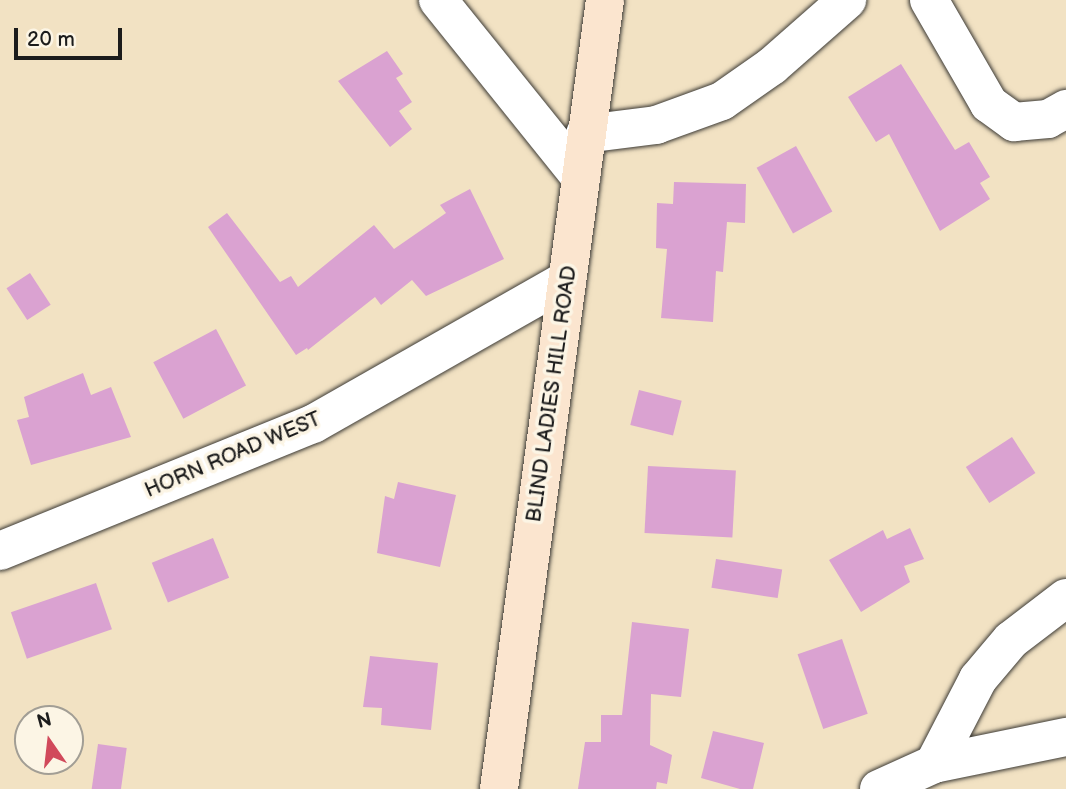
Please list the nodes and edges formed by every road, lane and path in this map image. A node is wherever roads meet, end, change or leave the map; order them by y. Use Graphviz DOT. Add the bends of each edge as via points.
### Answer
graph roads {
  1 [pos="438,0"];
  2 [pos="605,0"];
  3 [pos="847,0"];
  4 [pos="929,0"];
  5 [pos="1066,108"];
  6 [pos="585,134"];
  7 [pos="581,178"];
  8 [pos="567,280"];
  9 [pos="0,551"];
  10 [pos="1066,598"];
  11 [pos="1066,737"];
  12 [pos="934,764"];
  13 [pos="499,789"];
  14 [pos="879,789"];
  1 -- 7 [label="street"];
  2 -- 6 [label="street, BLIND LADIES HILL ROAD"];
  3 -- 6 [label="street" via="772,66 722,101 656,125"];
  4 -- 5 [label="street" via="989,104 1014,122 1048,119"];
  6 -- 7 [label="street, BLIND LADIES HILL ROAD"];
  7 -- 8 [label="street, BLIND LADIES HILL ROAD"];
  8 -- 9 [label="street, HORN ROAD WEST" via="313,424"];
  8 -- 13 [label="street, BLIND LADIES HILL ROAD"];
  10 -- 12 [label="street" via="1011,640 978,679"];
  11 -- 12 [label="street"];
  12 -- 14 [label="street"];
}
